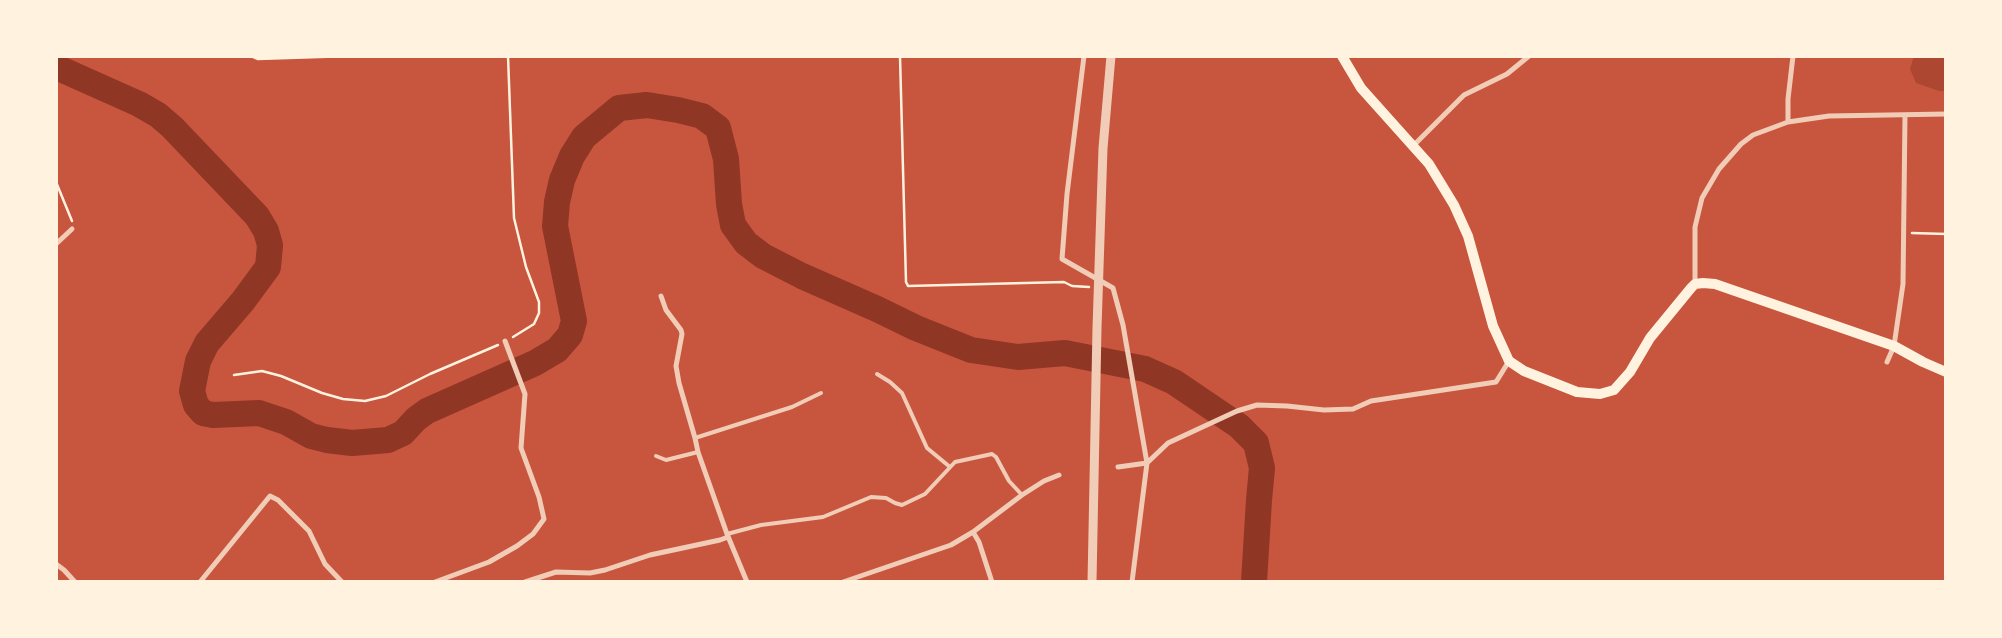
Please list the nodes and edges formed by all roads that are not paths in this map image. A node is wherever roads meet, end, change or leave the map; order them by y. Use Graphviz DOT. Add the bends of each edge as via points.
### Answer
graph roads {
  1 [pos="1084,56"];
  2 [pos="1111,56"];
  3 [pos="1342,56"];
  4 [pos="1529,56"];
  5 [pos="1793,56"];
  6 [pos="1946,114"];
  7 [pos="1905,115"];
  8 [pos="1788,122"];
  9 [pos="1412,146"];
  10 [pos="72,229"];
  11 [pos="56,244"];
  12 [pos="1695,284"];
  13 [pos="661,296"];
  14 [pos="505,342"];
  15 [pos="1894,346"];
  16 [pos="1509,361"];
  17 [pos="1887,362"];
  18 [pos="1946,372"];
  19 [pos="878,374"];
  20 [pos="821,393"];
  21 [pos="695,438"];
  22 [pos="698,452"];
  23 [pos="656,456"];
  24 [pos="1147,463"];
  25 [pos="950,466"];
  26 [pos="1118,467"];
  27 [pos="1059,475"];
  28 [pos="1022,495"];
  29 [pos="973,532"];
  30 [pos="727,535"];
  31 [pos="56,564"];
  32 [pos="75,582"];
  33 [pos="200,582"];
  34 [pos="342,582"];
  35 [pos="435,582"];
  36 [pos="525,582"];
  37 [pos="747,582"];
  38 [pos="843,582"];
  39 [pos="992,582"];
  40 [pos="1092,582"];
  41 [pos="1132,582"];
  1 -- 24 [label="street" via="1062,259 1113,288 1124,325"];
  2 -- 40 [label="street" via="1103,158"];
  3 -- 9 [label="main road" via="1362,88"];
  4 -- 9 [label="street" via="1514,70 1464,94"];
  5 -- 8 [label="street"];
  6 -- 7 [label="street"];
  7 -- 8 [label="street" via="1829,116"];
  7 -- 15 [label="street" via="1903,284"];
  8 -- 12 [label="street" via="1759,132 1741,144 1709,185 1696,227"];
  9 -- 16 [label="main road" via="1429,164 1468,236 1493,326"];
  10 -- 11 [label="street"];
  12 -- 15 [label="main road" via="1715,284"];
  12 -- 16 [label="main road" via="1650,338 1630,372 1614,390 1600,394 1577,392 1524,371"];
  13 -- 21 [label="street" via="682,334 676,366"];
  14 -- 35 [label="street" via="525,394 521,448 544,519 533,534 517,546 489,562"];
  15 -- 17 [label="street"];
  15 -- 18 [label="main road"];
  16 -- 24 [label="street" via="1496,382 1371,401 1353,409 1256,405 1183,436 1168,444"];
  19 -- 25 [label="lane" via="902,393 927,448"];
  20 -- 21 [label="lane" via="783,410"];
  21 -- 22 [label="street"];
  22 -- 23 [label="lane" via="666,460"];
  22 -- 30 [label="street"];
  24 -- 26 [label="street"];
  24 -- 41 [label="street"];
  25 -- 28 [label="lane" via="961,460 992,454"];
  25 -- 30 [label="lane" via="925,494 902,505 886,498 871,497 823,517 761,525"];
  27 -- 28 [label="street"];
  28 -- 29 [label="street"];
  29 -- 38 [label="street" via="935,552"];
  29 -- 39 [label="street"];
  30 -- 36 [label="street" via="720,540 650,555 605,570 556,572"];
  30 -- 37 [label="street"];
  31 -- 32 [label="street"];
  33 -- 34 [label="street" via="270,496 310,531 325,564"];
}
